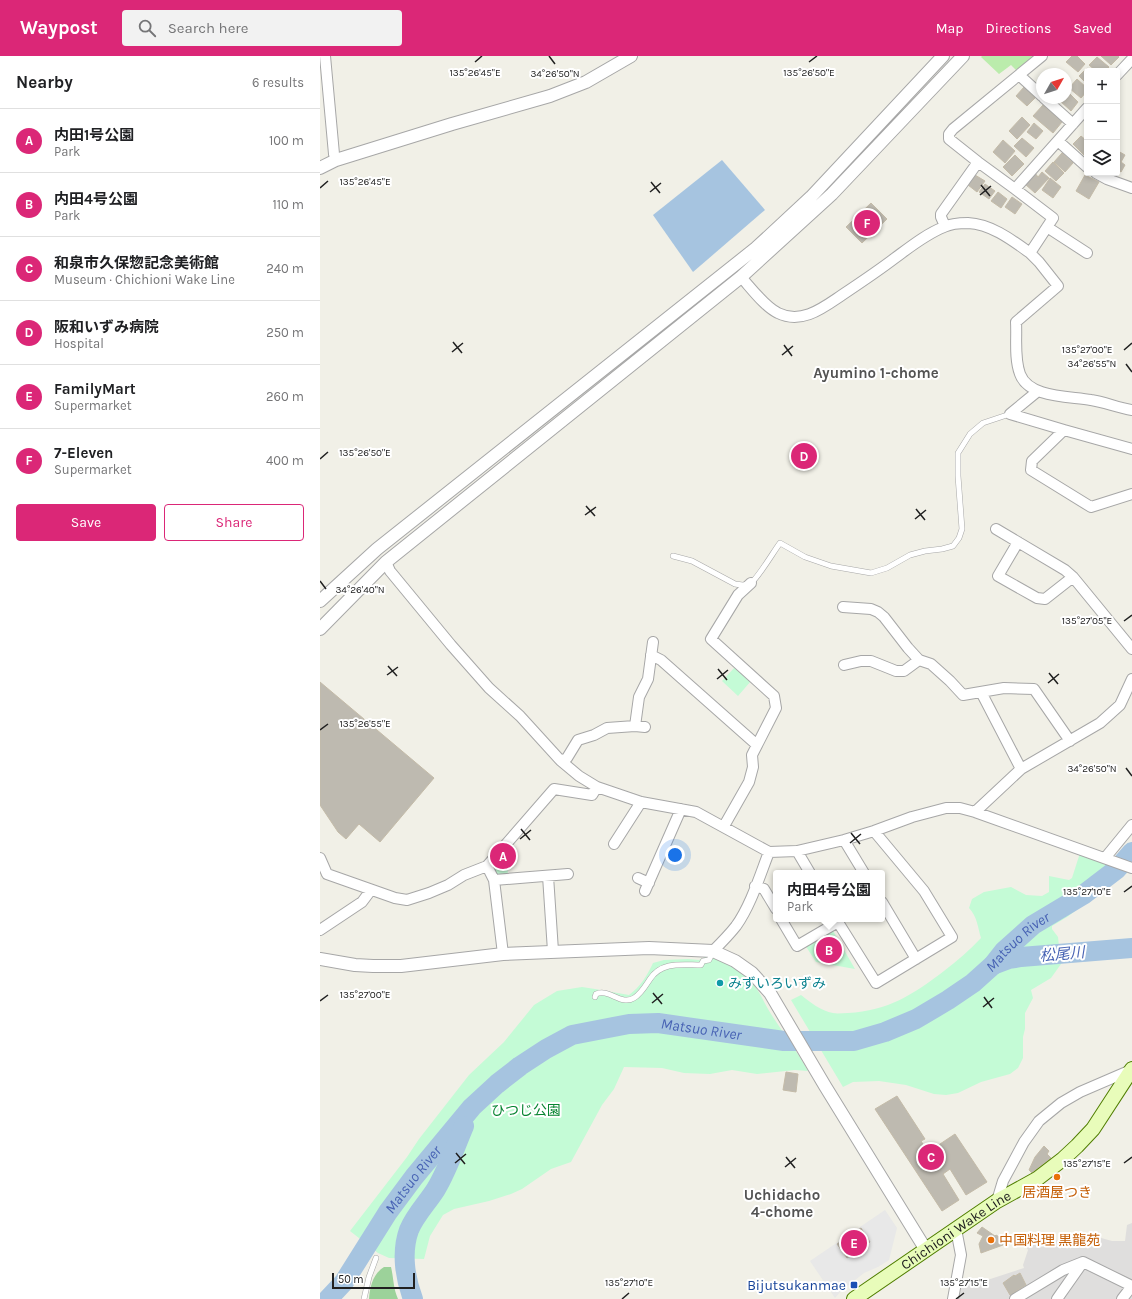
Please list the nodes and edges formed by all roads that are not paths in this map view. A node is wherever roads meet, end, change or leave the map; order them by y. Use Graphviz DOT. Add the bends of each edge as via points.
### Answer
graph roads {
  1 [pos="325,56"];
  2 [pos="631,56"];
  3 [pos="943,56"];
  4 [pos="963,56"];
  5 [pos="1042,56"];
  6 [pos="1131,57"];
  7 [pos="1120,71"];
  8 [pos="1019,75"];
  9 [pos="1036,91"];
  10 [pos="1051,104"];
  11 [pos="1084,111"];
  12 [pos="1073,124"];
  13 [pos="1058,141"];
  14 [pos="336,160"];
  15 [pos="978,162"];
  16 [pos="1084,164"];
  17 [pos="320,168"];
  18 [pos="1102,176"];
  19 [pos="1132,188"];
  20 [pos="1015,189"];
  21 [pos="945,226"];
  22 [pos="1047,227"];
  23 [pos="1087,253"];
  24 [pos="1030,254"];
  25 [pos="741,277"];
  26 [pos="1038,391"];
  27 [pos="1132,410"];
  28 [pos="1010,414"];
  29 [pos="1064,430"];
  30 [pos="1132,449"];
  31 [pos="1132,494"];
  32 [pos="996,529"];
  33 [pos="1018,542"];
  34 [pos="673,556"];
  35 [pos="386,562"];
  36 [pos="1073,576"];
  37 [pos="751,583"];
  38 [pos="320,601"];
  39 [pos="843,607"];
  40 [pos="320,629"];
  41 [pos="653,642"];
  42 [pos="1131,647"];
  43 [pos="651,655"];
  44 [pos="919,660"];
  45 [pos="844,665"];
  46 [pos="1132,679"];
  47 [pos="981,692"];
  48 [pos="635,726"];
  49 [pos="645,728"];
  50 [pos="1070,741"];
  51 [pos="757,745"];
  52 [pos="561,761"];
  53 [pos="1021,769"];
  54 [pos="597,787"];
  55 [pos="641,802"];
  56 [pos="681,809"];
  57 [pos="976,812"];
  58 [pos="1132,825"];
  59 [pos="724,826"];
  60 [pos="874,831"];
  61 [pos="844,840"];
  62 [pos="614,844"];
  63 [pos="664,849"];
  64 [pos="797,851"];
  65 [pos="769,852"];
  66 [pos="674,853"];
  67 [pos="320,858"];
  68 [pos="1108,859"];
  69 [pos="487,866"];
  70 [pos="1132,868"];
  71 [pos="808,870"];
  72 [pos="862,870"];
  73 [pos="568,874"];
  74 [pos="548,876"];
  75 [pos="638,878"];
  76 [pos="494,880"];
  77 [pos="755,886"];
  78 [pos="371,890"];
  79 [pos="773,905"];
  80 [pos="885,907"];
  81 [pos="784,922"];
  82 [pos="834,922"];
  83 [pos="838,922"];
  84 [pos="320,930"];
  85 [pos="553,951"];
  86 [pos="713,951"];
  87 [pos="503,954"];
  88 [pos="320,959"];
  89 [pos="916,959"];
  90 [pos="595,997"];
  91 [pos="1132,1069"];
  92 [pos="998,1201"];
  93 [pos="956,1229"];
  94 [pos="926,1250"];
  95 [pos="376,1258"];
  96 [pos="1083,1262"];
  97 [pos="364,1299"];
  98 [pos="854,1299"];
  99 [pos="953,1299"];
  100 [pos="1014,1299"];
  101 [pos="1057,1299"];
  102 [pos="1122,1299"];
  1 -- 14 [label="street"];
  2 -- 14 [label="street" via="586,82 550,96"];
  3 -- 38 [label="street" via="811,197 756,248 377,549"];
  4 -- 25 [label="street" via="832,194"];
  5 -- 8 [label="street"];
  6 -- 7 [label="street"];
  8 -- 9 [label="street"];
  8 -- 15 [label="street" via="949,134 949,139"];
  10 -- 12 [label="street"];
  11 -- 12 [label="street"];
  12 -- 13 [label="street"];
  13 -- 16 [label="street"];
  13 -- 20 [label="street"];
  14 -- 17 [label="street"];
  15 -- 20 [label="street"];
  15 -- 21 [label="street" via="941,214"];
  18 -- 19 [label="street"];
  20 -- 22 [label="street" via="1053,218"];
  21 -- 24 [label="street" via="966,223 982,226 1004,235"];
  21 -- 25 [label="street" via="819,311 804,316 778,313"];
  22 -- 23 [label="street"];
  22 -- 24 [label="street"];
  24 -- 26 [label="street" via="1058,286 1016,322 1020,374 1029,386"];
  25 -- 35 [label="street"];
  26 -- 27 [label="street"];
  26 -- 28 [label="street"];
  28 -- 29 [label="street"];
  28 -- 37 [label="lane" via="983,423 970,434 958,453 962,529 953,546 910,555 887,568 871,573 831,566 805,557 780,543"];
  29 -- 30 [label="street"];
  29 -- 31 [label="street" via="1032,461 1031,470 1091,507"];
  32 -- 33 [label="street"];
  33 -- 36 [label="street"];
  33 -- 36 [label="street" via="998,576 1037,598 1046,599"];
  34 -- 37 [label="lane" via="692,561 735,584 743,586"];
  35 -- 40 [label="street"];
  35 -- 52 [label="street" via="390,571 469,666"];
  36 -- 42 [label="street"];
  37 -- 51 [label="street" via="738,595 712,639 774,696 776,708"];
  39 -- 44 [label="street" via="878,612"];
  41 -- 43 [label="street"];
  43 -- 48 [label="street" via="648,679 639,697"];
  43 -- 51 [label="street" via="661,660"];
  44 -- 45 [label="street" via="904,671 861,660"];
  44 -- 47 [label="street" via="931,664 963,695"];
  46 -- 50 [label="street" via="1120,705 1100,723"];
  47 -- 50 [label="street" via="1004,688 1034,689"];
  47 -- 53 [label="street"];
  48 -- 49 [label="street"];
  48 -- 52 [label="street" via="607,723 594,736 578,740 567,758"];
  50 -- 53 [label="street"];
  51 -- 59 [label="street" via="752,755 753,767 749,782"];
  52 -- 54 [label="street"];
  53 -- 57 [label="street"];
  54 -- 55 [label="street"];
  54 -- 69 [label="street" via="592,795 554,789"];
  55 -- 56 [label="street"];
  55 -- 62 [label="street"];
  56 -- 59 [label="street" via="696,812"];
  56 -- 63 [label="street"];
  57 -- 60 [label="street" via="946,808"];
  57 -- 68 [label="street"];
  58 -- 68 [label="street"];
  59 -- 65 [label="street"];
  60 -- 61 [label="street"];
  60 -- 89 [label="street" via="924,891 952,937"];
  61 -- 64 [label="street"];
  61 -- 72 [label="street"];
  63 -- 66 [label="street"];
  63 -- 75 [label="street" via="647,887"];
  64 -- 65 [label="street"];
  64 -- 71 [label="street"];
  65 -- 77 [label="street"];
  67 -- 78 [label="street" via="327,874"];
  68 -- 70 [label="street"];
  69 -- 76 [label="street"];
  69 -- 78 [label="street" via="448,885 407,900"];
  73 -- 74 [label="street"];
  74 -- 76 [label="street"];
  74 -- 85 [label="street"];
  76 -- 87 [label="street"];
  77 -- 79 [label="street" via="764,889"];
  77 -- 86 [label="street" via="736,926"];
  78 -- 84 [label="street" via="362,902"];
  80 -- 89 [label="street"];
  81 -- 82 [label="street" via="797,946"];
  83 -- 89 [label="street" via="876,983"];
  85 -- 86 [label="street" via="649,948"];
  85 -- 87 [label="street"];
  86 -- 90 [label="lane" via="709,960 700,965 672,964 662,968 634,998 629,1000 622,1000 604,992 599,992"];
  86 -- 94 [label="street" via="735,961 752,973 770,993"];
  87 -- 88 [label="street" via="401,966 355,965"];
  91 -- 92 [label="main road, Chichioni Wake Line" via="1093,1129 1078,1146 1037,1178"];
  91 -- 92 [label="street" via="1061,1102 1039,1121 1024,1142 1003,1181"];
  92 -- 93 [label="main road, Chichioni Wake Line"];
  93 -- 94 [label="main road, Chichioni Wake Line"];
  93 -- 99 [label="street" via="961,1255"];
  94 -- 98 [label="main road, Chichioni Wake Line"];
  95 -- 97 [label="lane"];
  96 -- 100 [label="street" via="1062,1270"];
  96 -- 101 [label="street"];
  96 -- 102 [label="street" via="1132,1286"];
}
